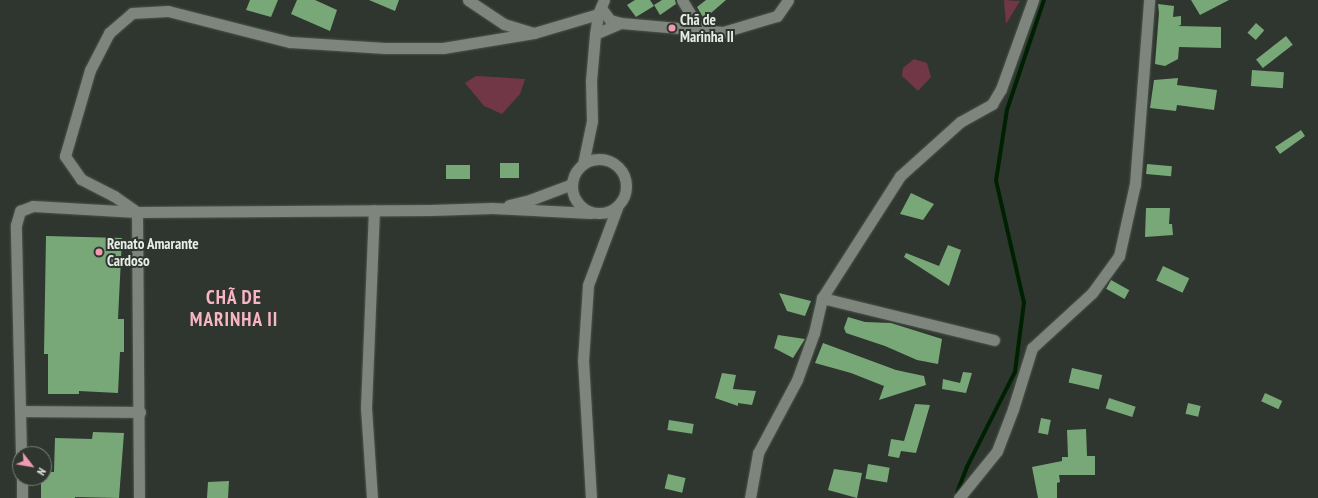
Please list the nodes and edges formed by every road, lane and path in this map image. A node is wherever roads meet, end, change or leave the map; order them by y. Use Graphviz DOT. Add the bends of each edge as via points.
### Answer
graph roads {
  1 [pos="468,0"];
  2 [pos="682,0"];
  3 [pos="788,0"];
  4 [pos="1033,0"];
  5 [pos="1149,0"];
  6 [pos="601,7"];
  7 [pos="621,23"];
  8 [pos="700,30"];
  9 [pos="534,33"];
  10 [pos="595,34"];
  11 [pos="583,164"];
  12 [pos="572,184"];
  13 [pos="492,208"];
  14 [pos="617,208"];
  15 [pos="374,210"];
  16 [pos="137,212"];
  17 [pos="591,213"];
  18 [pos="822,298"];
  19 [pos="994,340"];
  20 [pos="20,411"];
  21 [pos="140,412"];
  22 [pos="21,446"];
  23 [pos="22,486"];
  24 [pos="22,498"];
  25 [pos="139,498"];
  26 [pos="372,498"];
  27 [pos="591,498"];
  28 [pos="750,498"];
  29 [pos="958,498"];
  1 -- 9 [label="street" via="504,24"];
  2 -- 8 [label="street"];
  3 -- 8 [label="street" via="777,16 723,32"];
  4 -- 18 [label="street" via="992,104 960,122 900,176"];
  5 -- 29 [label="street" via="1135,184 1118,256 1092,293 1032,348 1013,409 996,451"];
  6 -- 7 [label="street" via="610,20"];
  6 -- 9 [label="street"];
  6 -- 10 [label="street"];
  7 -- 8 [label="street"];
  7 -- 10 [label="street"];
  9 -- 16 [label="street" via="443,48 385,48 290,42 168,11 132,12 109,33 90,70 65,156 81,179 114,196"];
  10 -- 11 [label="street" via="591,81 592,120"];
  11 -- 12 [label="street" via="574,176"];
  11 -- 14 [label="street" via="593,159 603,159 613,162 621,170 626,179 627,189 624,200"];
  12 -- 13 [label="street" via="527,201"];
  12 -- 17 [label="street" via="576,202"];
  13 -- 15 [label="street"];
  13 -- 17 [label="street"];
  14 -- 17 [label="street" via="600,214"];
  14 -- 27 [label="street" via="588,285 583,361"];
  15 -- 16 [label="street"];
  15 -- 26 [label="street" via="366,408"];
  16 -- 20 [label="street" via="33,206 20,211 16,225"];
  16 -- 21 [label="street"];
  18 -- 19 [label="street"];
  18 -- 28 [label="street" via="814,333 797,380 758,453"];
  20 -- 21 [label="street"];
  20 -- 22 [label="street"];
  21 -- 25 [label="street"];
  23 -- 24 [label="street"];
}
